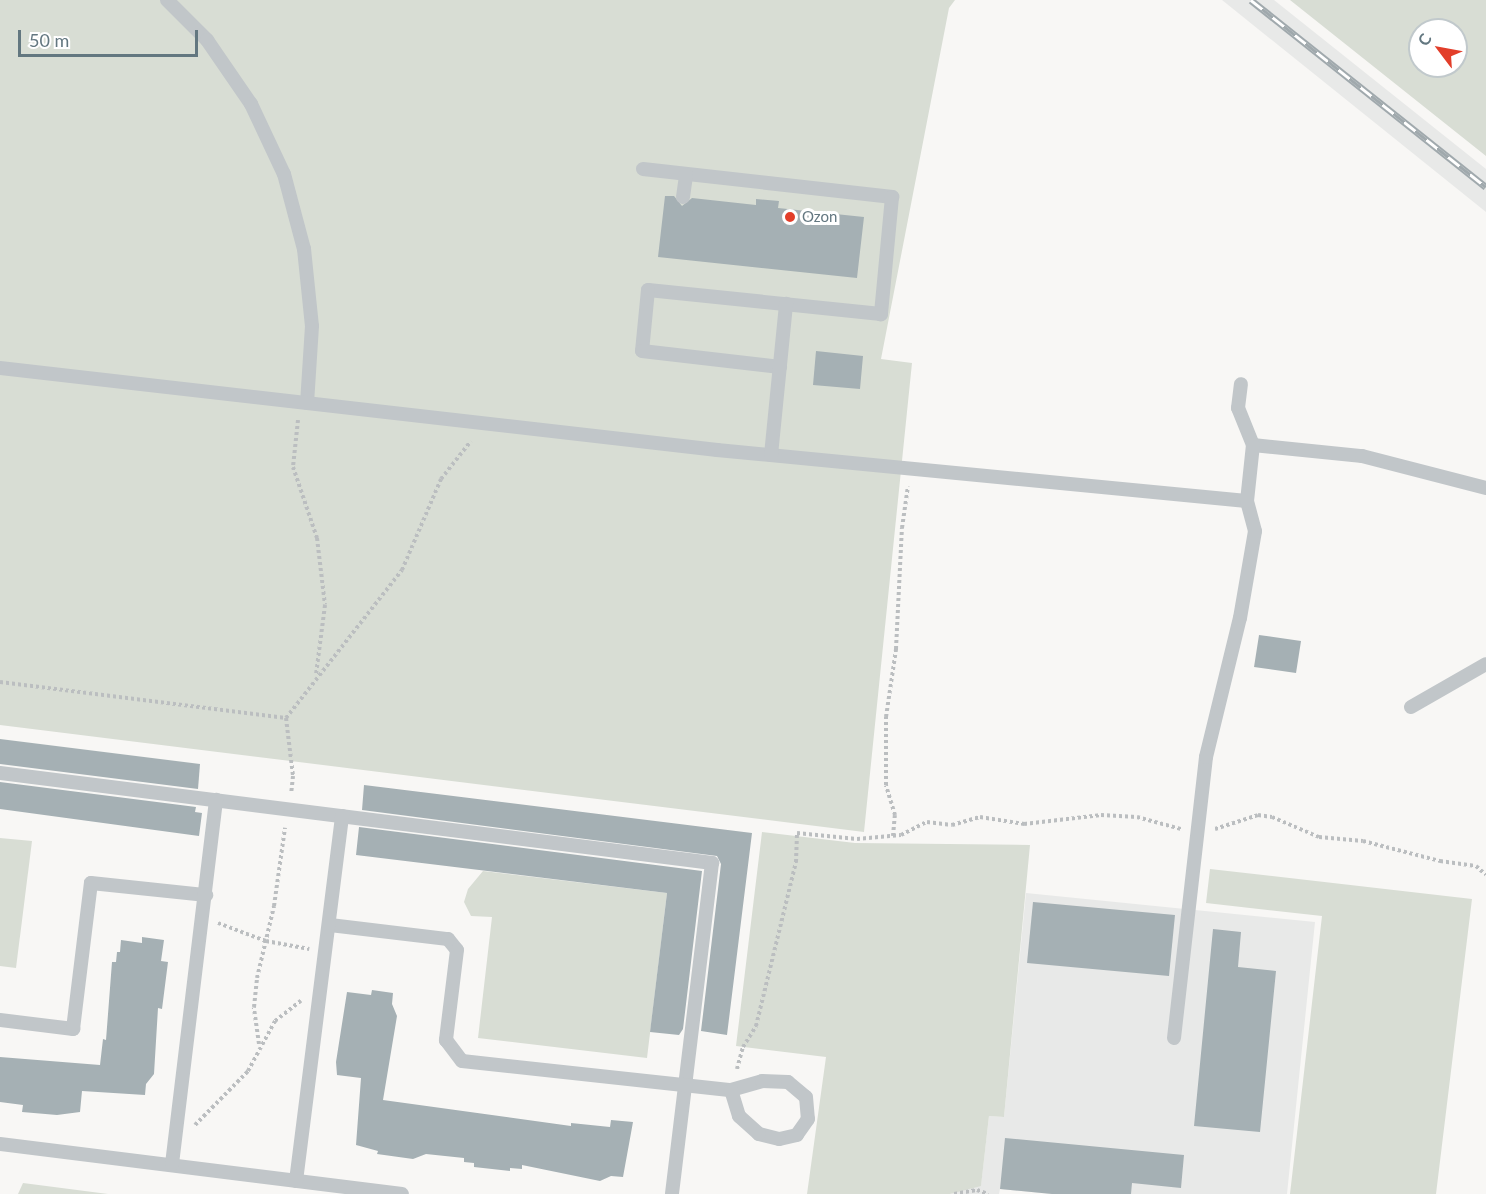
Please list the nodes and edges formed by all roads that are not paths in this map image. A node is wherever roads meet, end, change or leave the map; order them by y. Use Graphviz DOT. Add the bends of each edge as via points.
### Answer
graph roads {
  1 [pos="167,0"];
  2 [pos="642,169"];
  3 [pos="686,175"];
  4 [pos="683,197"];
  5 [pos="786,304"];
  6 [pos="780,367"];
  7 [pos="0,368"];
  8 [pos="1241,384"];
  9 [pos="307,403"];
  10 [pos="1253,445"];
  11 [pos="771,454"];
  12 [pos="1486,488"];
  13 [pos="1247,501"];
  14 [pos="1486,664"];
  15 [pos="1411,707"];
  16 [pos="0,773"];
  17 [pos="216,800"];
  18 [pos="342,816"];
  19 [pos="206,896"];
  20 [pos="330,925"];
  21 [pos="0,1020"];
  22 [pos="1174,1038"];
  23 [pos="683,1086"];
  24 [pos="731,1090"];
  25 [pos="0,1144"];
  26 [pos="172,1164"];
  27 [pos="296,1180"];
  28 [pos="402,1194"];
  29 [pos="672,1194"];
  1 -- 9 [label="lane" via="207,40 251,104 284,174 304,249 312,326"];
  2 -- 3 [label="lane"];
  3 -- 4 [label="lane"];
  3 -- 5 [label="lane" via="892,197 881,314"];
  5 -- 6 [label="lane"];
  5 -- 6 [label="lane" via="648,290 642,351"];
  6 -- 11 [label="lane"];
  7 -- 9 [label="lane"];
  8 -- 10 [label="lane" via="1238,408"];
  9 -- 11 [label="lane"];
  10 -- 12 [label="lane" via="1362,456"];
  10 -- 13 [label="lane"];
  11 -- 13 [label="lane"];
  13 -- 22 [label="lane" via="1255,531 1240,618 1216,704 1196,832"];
  14 -- 15 [label="lane"];
  16 -- 17 [label="lane"];
  17 -- 18 [label="lane"];
  17 -- 19 [label="lane"];
  18 -- 20 [label="lane"];
  18 -- 23 [label="lane" via="712,863"];
  19 -- 21 [label="lane" via="91,883 73,1029"];
  19 -- 26 [label="lane"];
  20 -- 23 [label="lane" via="448,939 457,950 446,1040 462,1060"];
  20 -- 27 [label="lane"];
  23 -- 24 [label="lane"];
  23 -- 29 [label="lane"];
  24 -- 24 [label="lane" via="762,1081 788,1082 806,1097 808,1119 797,1135 779,1139 759,1134 739,1116"];
  25 -- 26 [label="lane"];
  26 -- 27 [label="lane"];
  27 -- 28 [label="lane"];
}
